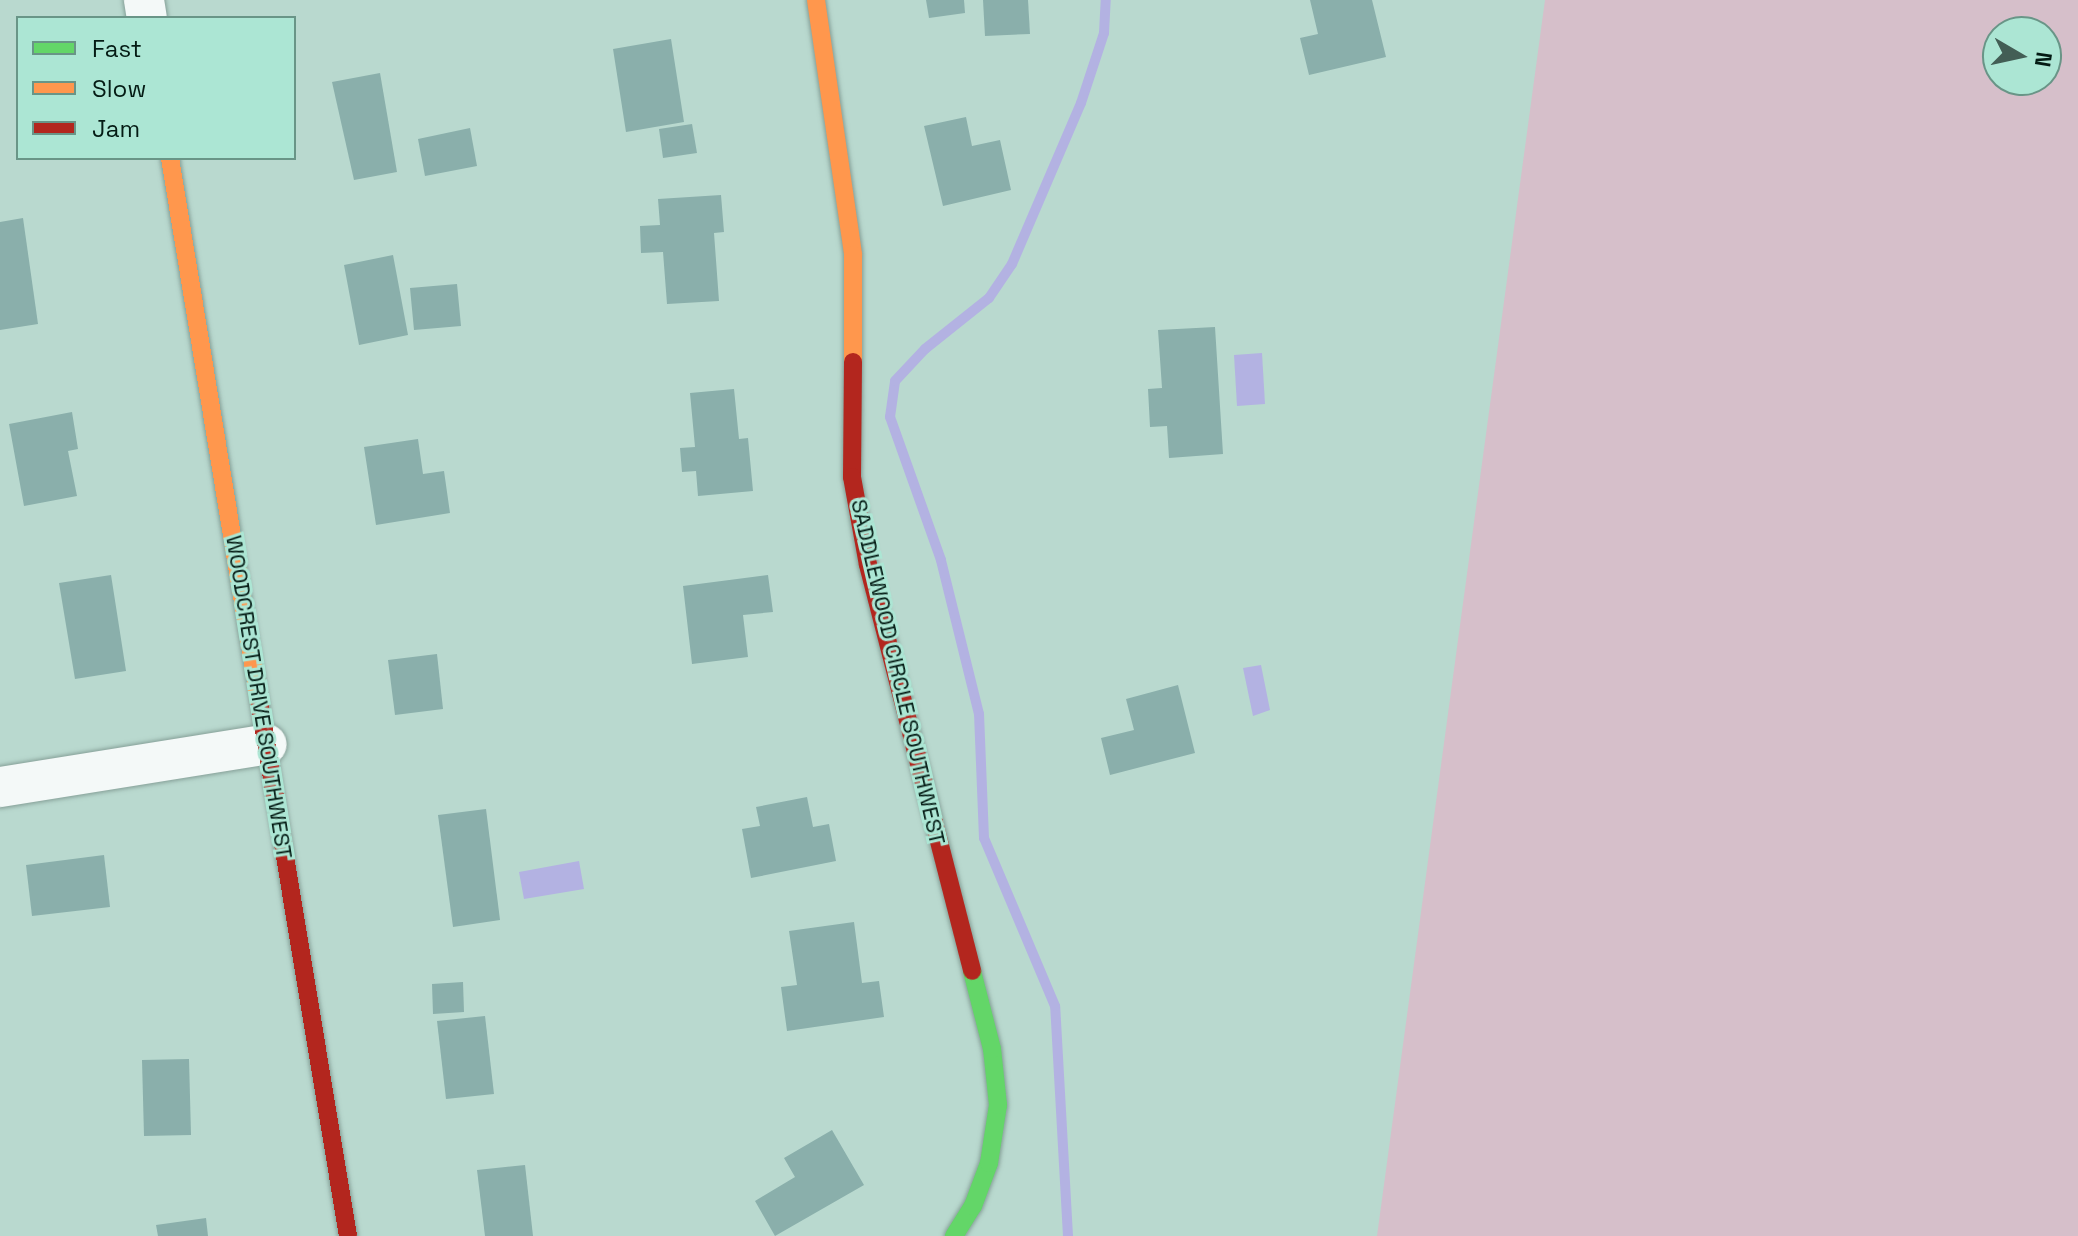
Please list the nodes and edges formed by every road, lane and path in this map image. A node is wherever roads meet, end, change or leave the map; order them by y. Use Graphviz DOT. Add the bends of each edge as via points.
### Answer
graph roads {
  1 [pos="816,0"];
  2 [pos="170,160"];
  3 [pos="267,744"];
  4 [pos="0,787"];
  5 [pos="348,1236"];
  6 [pos="954,1236"];
  1 -- 6 [label="street, SADDLEWOOD CIRCLE SOUTHWEST" via="853,255 852,477 868,565 992,1049 998,1105 989,1163 973,1206"];
  2 -- 3 [label="street, WOODCREST DRIVE SOUTHWEST"];
  3 -- 4 [label="street"];
  3 -- 5 [label="street, WOODCREST DRIVE SOUTHWEST"];
}
